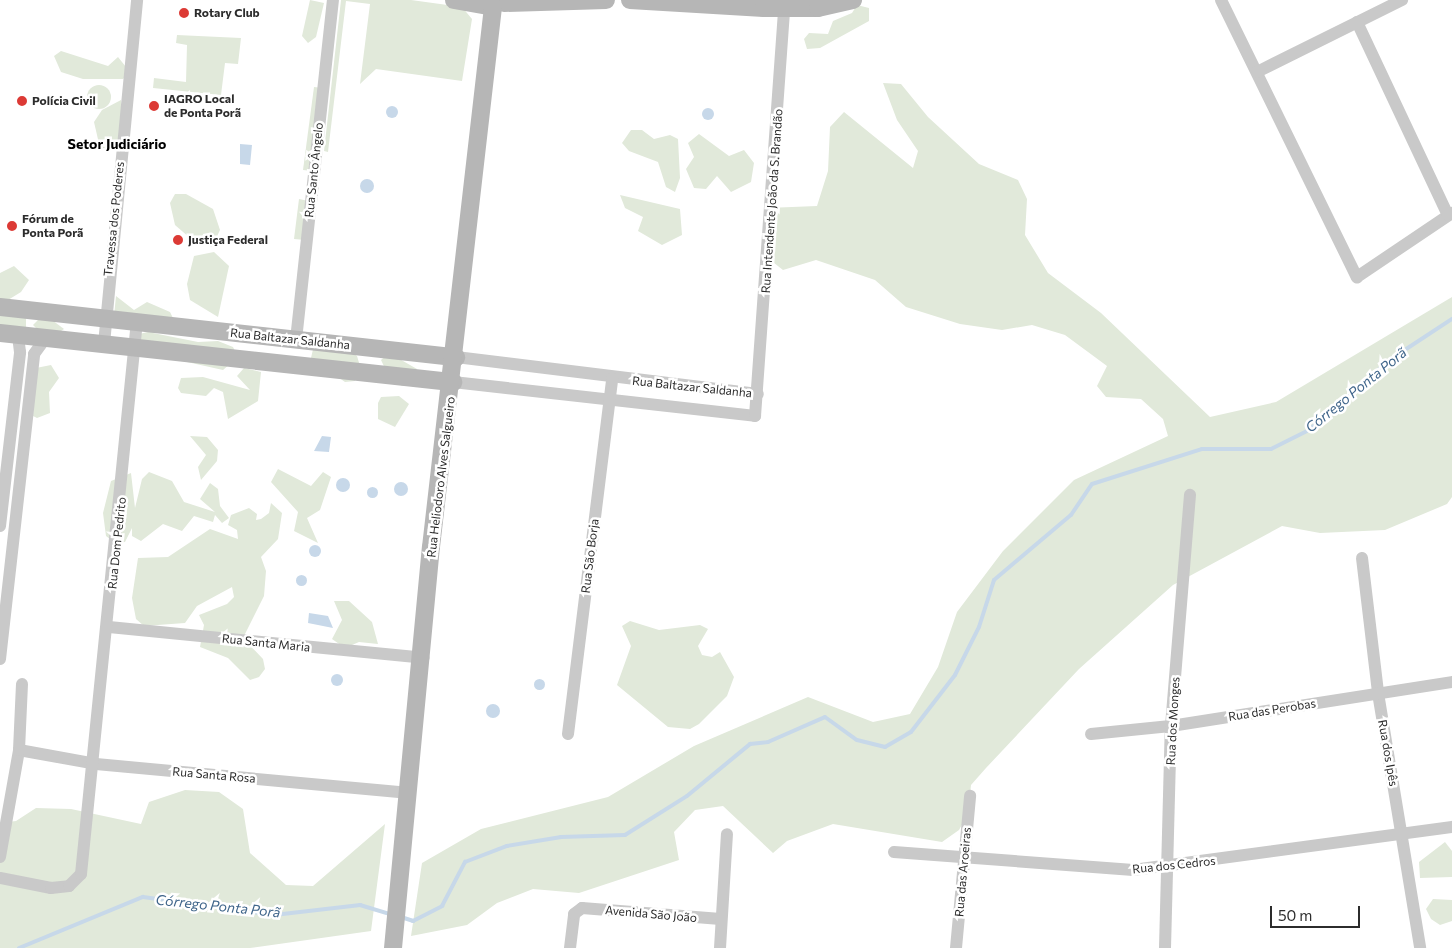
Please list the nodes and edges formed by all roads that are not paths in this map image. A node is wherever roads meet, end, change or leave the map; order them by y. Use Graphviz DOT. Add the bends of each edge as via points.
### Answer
graph roads {
  1 [pos="137,0"];
  2 [pos="333,0"];
  3 [pos="454,0"];
  4 [pos="606,0"];
  5 [pos="630,0"];
  6 [pos="1222,0"];
  7 [pos="1402,0"];
  8 [pos="661,1"];
  9 [pos="846,1"];
  10 [pos="494,3"];
  11 [pos="784,8"];
  12 [pos="1357,22"];
  13 [pos="1256,72"];
  14 [pos="1450,214"];
  15 [pos="0,307"];
  16 [pos="104,318"];
  17 [pos="137,321"];
  18 [pos="0,333"];
  19 [pos="18,336"];
  20 [pos="46,339"];
  21 [pos="296,340"];
  22 [pos="104,344"];
  23 [pos="136,349"];
  24 [pos="456,357"];
  25 [pos="612,378"];
  26 [pos="453,382"];
  27 [pos="758,394"];
  28 [pos="610,398"];
  29 [pos="1190,495"];
  30 [pos="15,518"];
  31 [pos="1,521"];
  32 [pos="1362,558"];
  33 [pos="109,627"];
  34 [pos="424,658"];
  35 [pos="0,659"];
  36 [pos="1452,682"];
  37 [pos="22,684"];
  38 [pos="1378,693"];
  39 [pos="1171,726"];
  40 [pos="568,734"];
  41 [pos="1091,734"];
  42 [pos="20,750"];
  43 [pos="96,764"];
  44 [pos="410,793"];
  45 [pos="970,796"];
  46 [pos="1452,827"];
  47 [pos="727,834"];
  48 [pos="1402,835"];
  49 [pos="894,852"];
  50 [pos="0,858"];
  51 [pos="965,858"];
  52 [pos="1170,866"];
  53 [pos="0,878"];
  54 [pos="721,919"];
  55 [pos="393,948"];
  56 [pos="570,948"];
  57 [pos="720,948"];
  58 [pos="956,948"];
  59 [pos="1165,948"];
  60 [pos="1420,948"];
  1 -- 16 [label="street, Travessa dos Poderes"];
  2 -- 21 [label="street, Rua Santo Ângelo"];
  3 -- 10 [label="main road"];
  4 -- 10 [label="main road"];
  5 -- 8 [label="main road"];
  6 -- 13 [label="street"];
  7 -- 12 [label="street"];
  8 -- 11 [label="main road"];
  9 -- 11 [label="main road"];
  10 -- 24 [label="main road, Rua Heliodoro Alves Salgueiro"];
  11 -- 27 [label="street, Rua Intendente João da S. Brandão"];
  12 -- 13 [label="street"];
  12 -- 14 [label="street"];
  13 -- 14 [label="street" via="1358,277"];
  15 -- 16 [label="main road, Rua Baltazar Saldanha"];
  16 -- 17 [label="main road, Rua Baltazar Saldanha"];
  16 -- 22 [label="street, Travessa dos Poderes"];
  17 -- 21 [label="main road, Rua Baltazar Saldanha"];
  17 -- 23 [label="street, Rua Dom Pedrito"];
  18 -- 19 [label="main road, Rua Baltazar Saldanha"];
  19 -- 20 [label="main road, Rua Baltazar Saldanha"];
  19 -- 31 [label="street" via="20,352"];
  20 -- 22 [label="main road, Rua Baltazar Saldanha"];
  20 -- 30 [label="street" via="34,354"];
  21 -- 24 [label="main road, Rua Baltazar Saldanha"];
  22 -- 23 [label="main road, Rua Baltazar Saldanha"];
  23 -- 26 [label="main road, Rua Baltazar Saldanha"];
  23 -- 33 [label="street, Rua Dom Pedrito"];
  24 -- 25 [label="street, Rua Baltazar Saldanha"];
  24 -- 26 [label="main road, Rua Heliodoro Alves Salgueiro"];
  25 -- 27 [label="street, Rua Baltazar Saldanha"];
  25 -- 28 [label="street, Rua São Borja"];
  26 -- 28 [label="street, Rua Baltazar Saldanha"];
  26 -- 34 [label="main road, Rua Heliodoro Alves Salgueiro" via="431,547"];
  27 -- 28 [label="street, Rua Baltazar Saldanha" via="755,416"];
  28 -- 40 [label="street, Rua São Borja"];
  29 -- 39 [label="street, Rua dos Monges"];
  30 -- 31 [label="street"];
  30 -- 35 [label="street"];
  32 -- 38 [label="street, Rua dos Ipês"];
  33 -- 34 [label="street, Rua Santa Maria"];
  33 -- 43 [label="street, Rua Dom Pedrito"];
  34 -- 44 [label="main road, Rua Heliodoro Alves Salgueiro"];
  36 -- 38 [label="street, Rua das Perobas"];
  37 -- 42 [label="street"];
  38 -- 39 [label="street, Rua das Perobas"];
  38 -- 48 [label="street, Rua dos Ipês"];
  39 -- 41 [label="street, Rua das Perobas"];
  39 -- 52 [label="street, Rua dos Monges"];
  42 -- 43 [label="street, Rua Santa Rosa"];
  42 -- 50 [label="street"];
  43 -- 44 [label="street, Rua Santa Rosa"];
  43 -- 53 [label="street, Rua Dom Pedrito" via="81,874 69,886 52,888"];
  44 -- 55 [label="main road, Rua Heliodoro Alves Salgueiro"];
  45 -- 51 [label="street, Rua das Aroeiras"];
  46 -- 48 [label="street, Rua dos Cedros"];
  47 -- 54 [label="street"];
  48 -- 52 [label="street, Rua dos Cedros"];
  48 -- 60 [label="street, Rua dos Ipês"];
  49 -- 51 [label="street, Rua dos Cedros"];
  51 -- 52 [label="street, Rua dos Cedros" via="1133,870"];
  51 -- 58 [label="street, Rua das Aroeiras"];
  52 -- 59 [label="street, Rua dos Monges"];
  54 -- 56 [label="street, Avenida São João" via="582,908 574,914"];
  54 -- 57 [label="street"];
}
